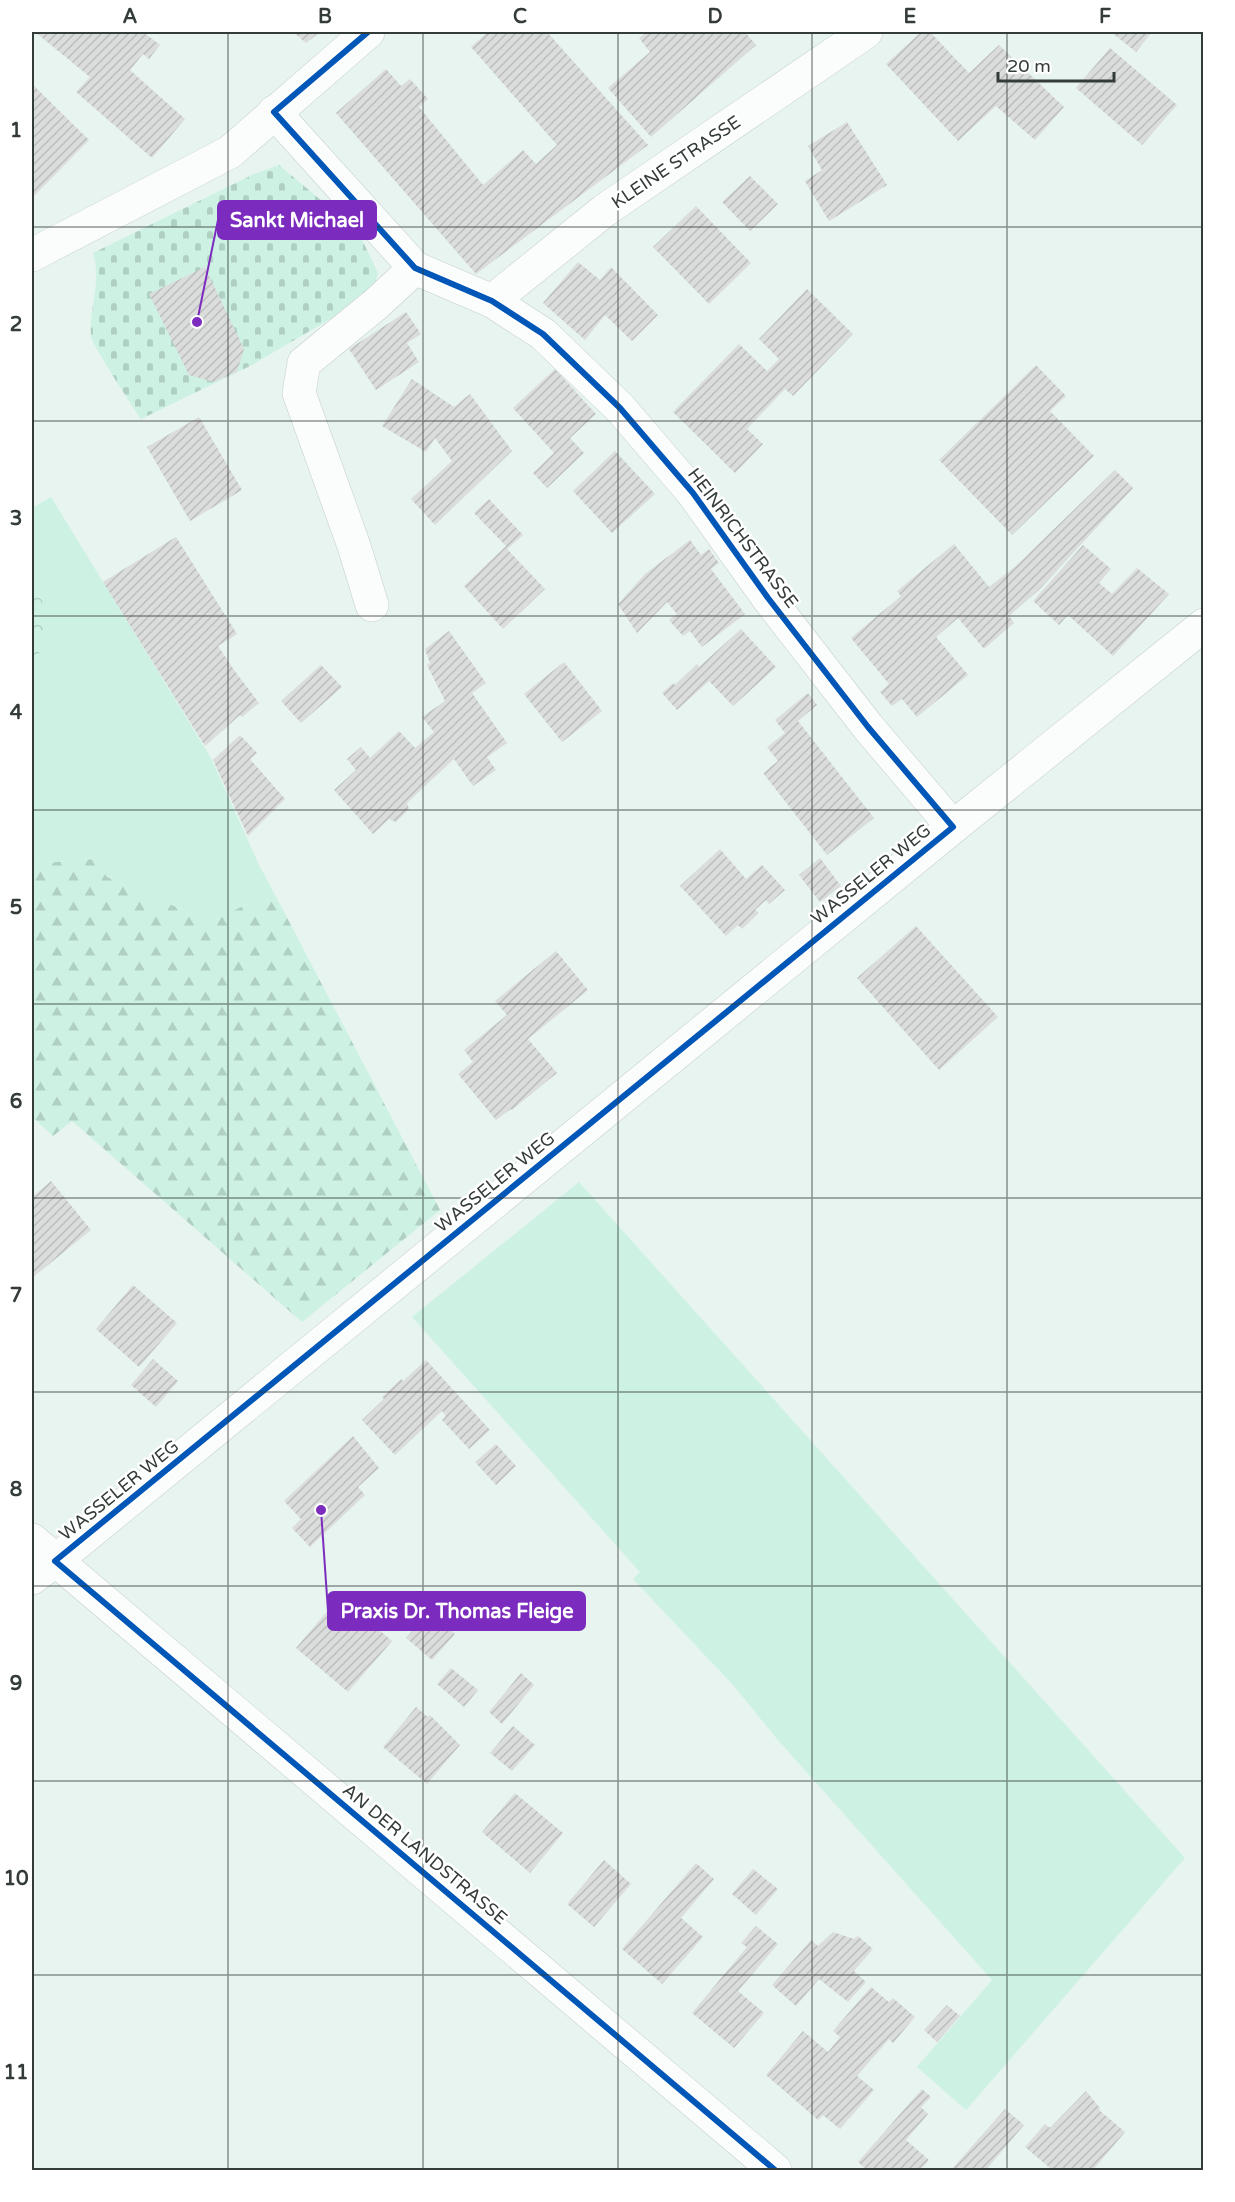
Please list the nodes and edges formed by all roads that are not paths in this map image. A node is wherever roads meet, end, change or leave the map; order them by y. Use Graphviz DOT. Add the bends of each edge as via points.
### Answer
graph roads {
  1 [pos="368,32"];
  2 [pos="866,32"];
  3 [pos="274,112"];
  4 [pos="32,255"];
  5 [pos="415,268"];
  6 [pos="492,301"];
  7 [pos="372,605"];
  8 [pos="1203,625"];
  9 [pos="953,827"];
  10 [pos="40,1560"];
  11 [pos="775,2170"];
  1 -- 3 [label="street"];
  2 -- 6 [label="street, KLEINE STRASSE" via="605,210"];
  3 -- 4 [label="street" via="230,152"];
  3 -- 5 [label="street"];
  5 -- 6 [label="street, HEINRICHSTRASSE"];
  5 -- 7 [label="street" via="304,363 299,393"];
  6 -- 9 [label="street, HEINRICHSTRASSE" via="543,334 620,408 693,493 868,727"];
  8 -- 9 [label="street, WASSELER WEG"];
  9 -- 10 [label="street, WASSELER WEG"];
  10 -- 11 [label="street, AN DER LANDSTRASSE"];
}
